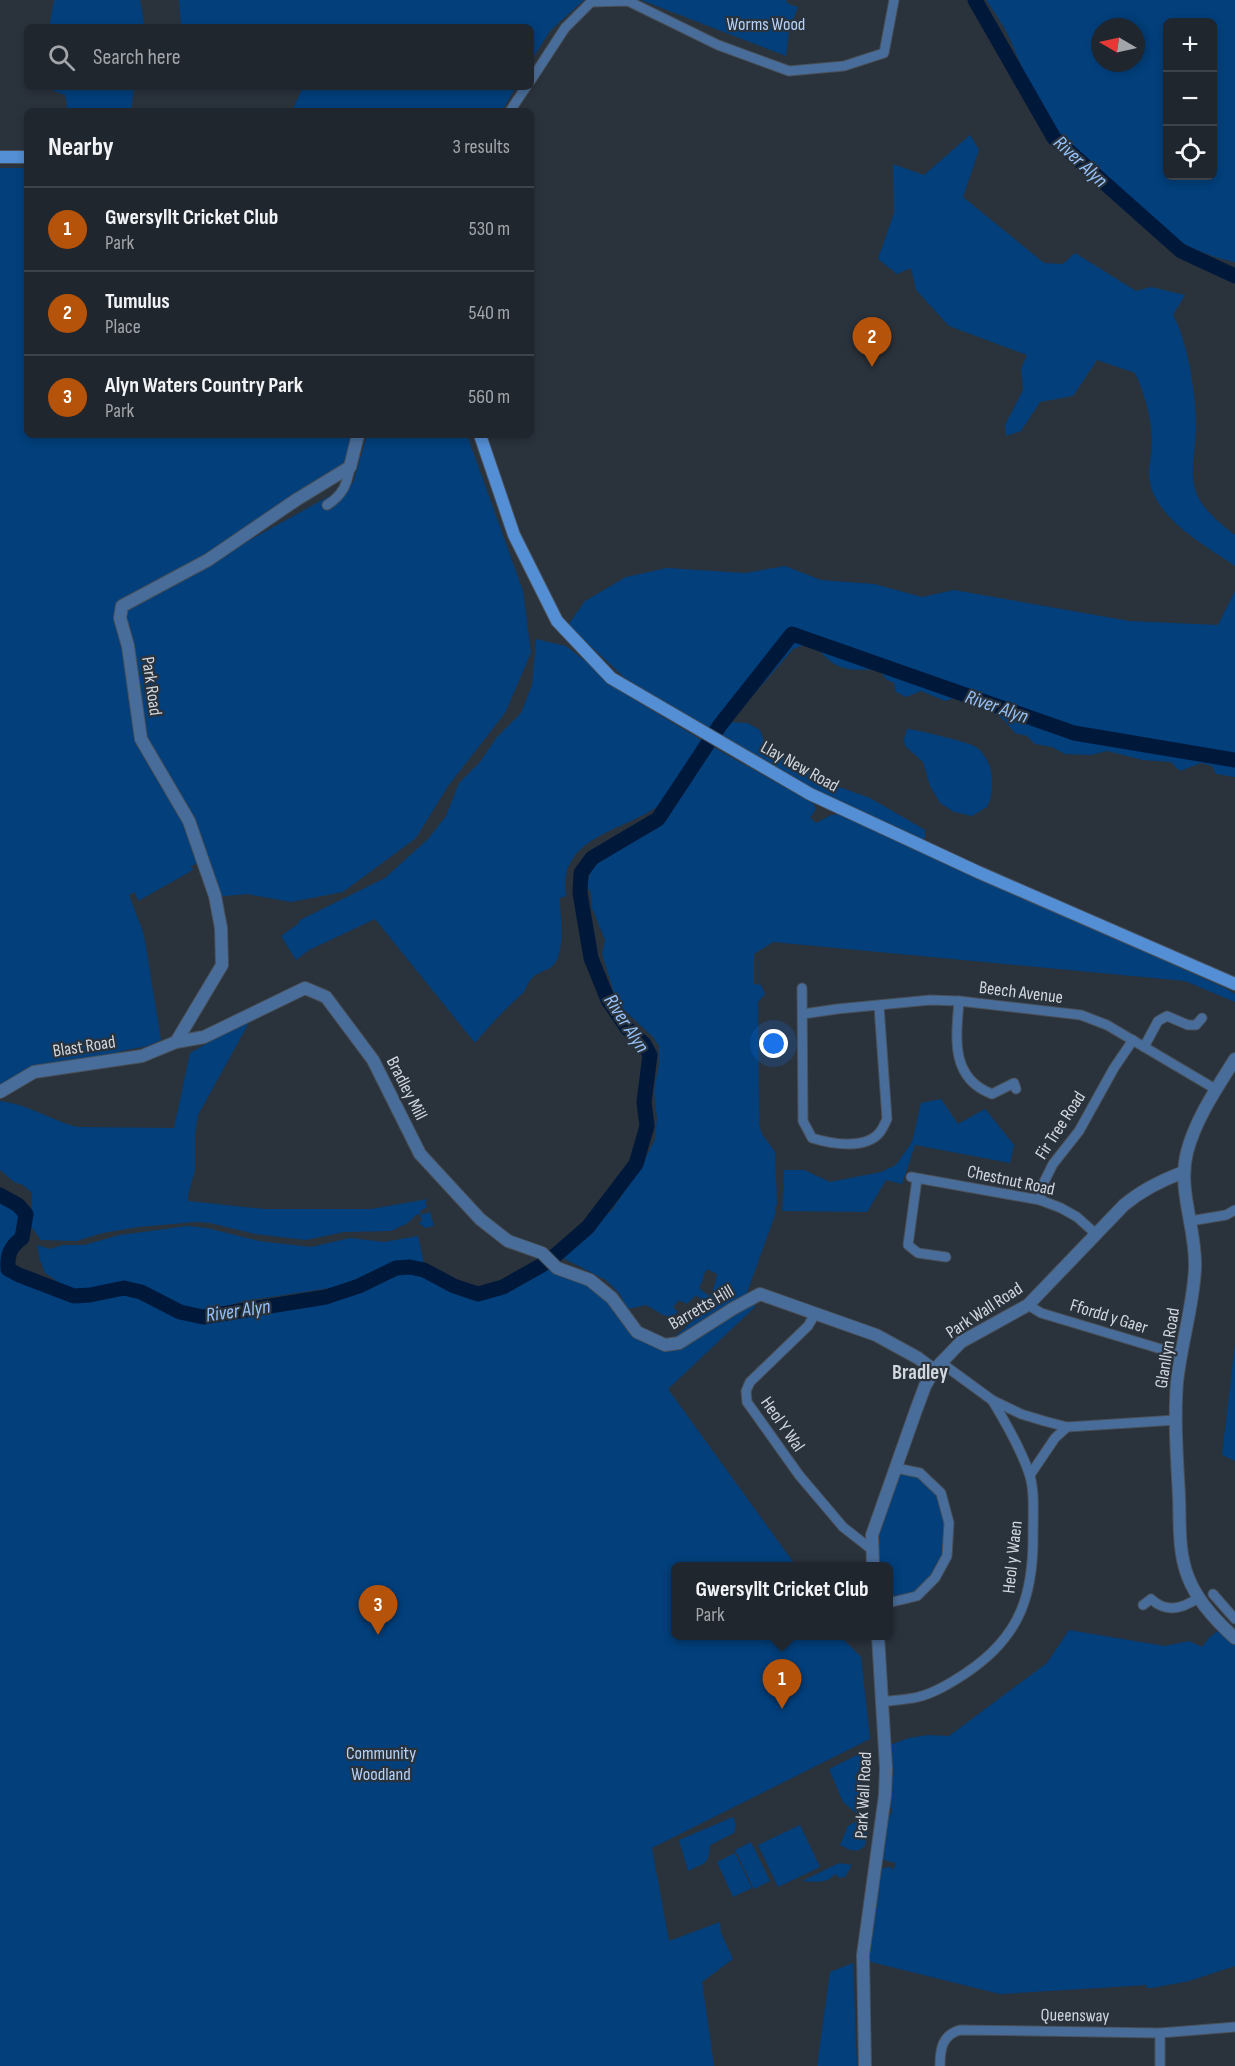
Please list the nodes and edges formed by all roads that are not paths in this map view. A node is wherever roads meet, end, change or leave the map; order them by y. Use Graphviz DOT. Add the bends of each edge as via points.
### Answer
graph roads {
  1 [pos="894,0"];
  2 [pos="534,75"];
  3 [pos="524,90"];
  4 [pos="512,108"];
  5 [pos="0,157"];
  6 [pos="24,158"];
  7 [pos="357,438"];
  8 [pos="481,438"];
  9 [pos="350,467"];
  10 [pos="327,505"];
  11 [pos="1235,984"];
  12 [pos="802,988"];
  13 [pos="959,1001"];
  14 [pos="879,1006"];
  15 [pos="803,1014"];
  16 [pos="1202,1018"];
  17 [pos="1133,1040"];
  18 [pos="176,1042"];
  19 [pos="1144,1047"];
  20 [pos="1235,1059"];
  21 [pos="1014,1083"];
  22 [pos="1217,1090"];
  23 [pos="0,1092"];
  24 [pos="1184,1172"];
  25 [pos="1040,1200"];
  26 [pos="1235,1210"];
  27 [pos="1190,1221"];
  28 [pos="1096,1234"];
  29 [pos="944,1255"];
  30 [pos="590,1280"];
  31 [pos="1028,1305"];
  32 [pos="815,1314"];
  33 [pos="1181,1355"];
  34 [pos="937,1366"];
  35 [pos="992,1400"];
  36 [pos="1176,1420"];
  37 [pos="1067,1427"];
  38 [pos="896,1468"];
  39 [pos="1030,1475"];
  40 [pos="871,1549"];
  41 [pos="873,1562"];
  42 [pos="1213,1594"];
  43 [pos="1198,1598"];
  44 [pos="1148,1599"];
  45 [pos="893,1602"];
  46 [pos="1235,1618"];
  47 [pos="1235,1638"];
  48 [pos="878,1640"];
  49 [pos="881,1702"];
  50 [pos="1235,2027"];
  51 [pos="1160,2033"];
  52 [pos="865,2066"];
  53 [pos="940,2066"];
  54 [pos="1160,2066"];
  1 -- 2 [label="street" via="884,53 844,66 789,71 718,45 628,1 591,2 565,28"];
  3 -- 4 [label="street"];
  5 -- 6 [label="main road"];
  7 -- 9 [label="street"];
  8 -- 11 [label="main road, Llay New Road" via="514,534 557,621 611,678 810,794"];
  9 -- 10 [label="street" via="338,498"];
  9 -- 18 [label="street, Park Road" via="208,560 122,606 120,618 128,646 141,739 189,821 215,896 221,928 222,965"];
  12 -- 15 [label="street"];
  13 -- 14 [label="street, Beech Avenue"];
  13 -- 17 [label="street, Beech Avenue" via="1081,1015"];
  13 -- 21 [label="street" via="959,1062 976,1088 992,1094"];
  14 -- 15 [label="street, Beech Avenue"];
  14 -- 15 [label="street" via="887,1119 879,1134 863,1142 832,1144 812,1138 803,1121"];
  16 -- 19 [label="street" via="1196,1025 1188,1025 1167,1016 1158,1021"];
  17 -- 19 [label="street, Beech Avenue"];
  17 -- 25 [label="street, Fir Tree Road" via="1079,1131 1053,1164"];
  18 -- 23 [label="street, Blast Road" via="142,1056 34,1072"];
  18 -- 30 [label="street, Bradley Mill" via="204,1037 305,987 326,997 373,1060 420,1154 480,1219 508,1241 542,1253 556,1268"];
  19 -- 22 [label="street, Beech Avenue"];
  20 -- 22 [label="street, Glanllyn Road"];
  22 -- 24 [label="street, Glanllyn Road" via="1192,1136"];
  24 -- 27 [label="street, Glanllyn Road"];
  24 -- 28 [label="street, Park Wall Road" via="1134,1197"];
  25 -- 28 [label="street, Chestnut Road" via="1061,1208"];
  25 -- 29 [label="street, Chestnut Road" via="914,1178 908,1245 918,1254"];
  26 -- 27 [label="street"];
  27 -- 33 [label="street, Glanllyn Road" via="1194,1291"];
  28 -- 31 [label="street, Park Wall Road"];
  30 -- 32 [label="street, Barretts Hill" via="612,1298 637,1332 665,1345 679,1343 760,1294"];
  31 -- 33 [label="street, Ffordd y Gaer" via="1041,1313"];
  31 -- 34 [label="street, Park Wall Road" via="961,1342"];
  32 -- 34 [label="street" via="876,1335"];
  32 -- 40 [label="street, Heol Y Wal" via="808,1326 750,1382 747,1402 798,1475 843,1527"];
  33 -- 36 [label="street, Glanllyn Road"];
  34 -- 35 [label="street"];
  34 -- 38 [label="street, Park Wall Road" via="921,1395"];
  35 -- 37 [label="street" via="1021,1414"];
  35 -- 39 [label="street, Heol y Waen"];
  36 -- 37 [label="street"];
  36 -- 43 [label="street, Glanllyn Road" via="1182,1552 1188,1579"];
  37 -- 39 [label="street"];
  38 -- 40 [label="street, Park Wall Road" via="872,1535"];
  38 -- 45 [label="street" via="920,1473 941,1493 949,1523 947,1556 935,1578 917,1596"];
  39 -- 49 [label="street, Heol y Waen" via="1034,1537 1030,1581 1022,1611 1005,1639 983,1662 953,1682 919,1697"];
  40 -- 41 [label="street, Park Wall Road"];
  42 -- 46 [label="street"];
  43 -- 44 [label="street" via="1187,1606 1171,1608"];
  43 -- 47 [label="street, Glanllyn Road"];
  48 -- 49 [label="street, Park Wall Road"];
  49 -- 52 [label="street, Park Wall Road" via="885,1795 863,1955"];
  50 -- 51 [label="street, Queensway"];
  51 -- 53 [label="street, Queensway" via="960,2030 945,2040"];
  51 -- 54 [label="street"];
}
